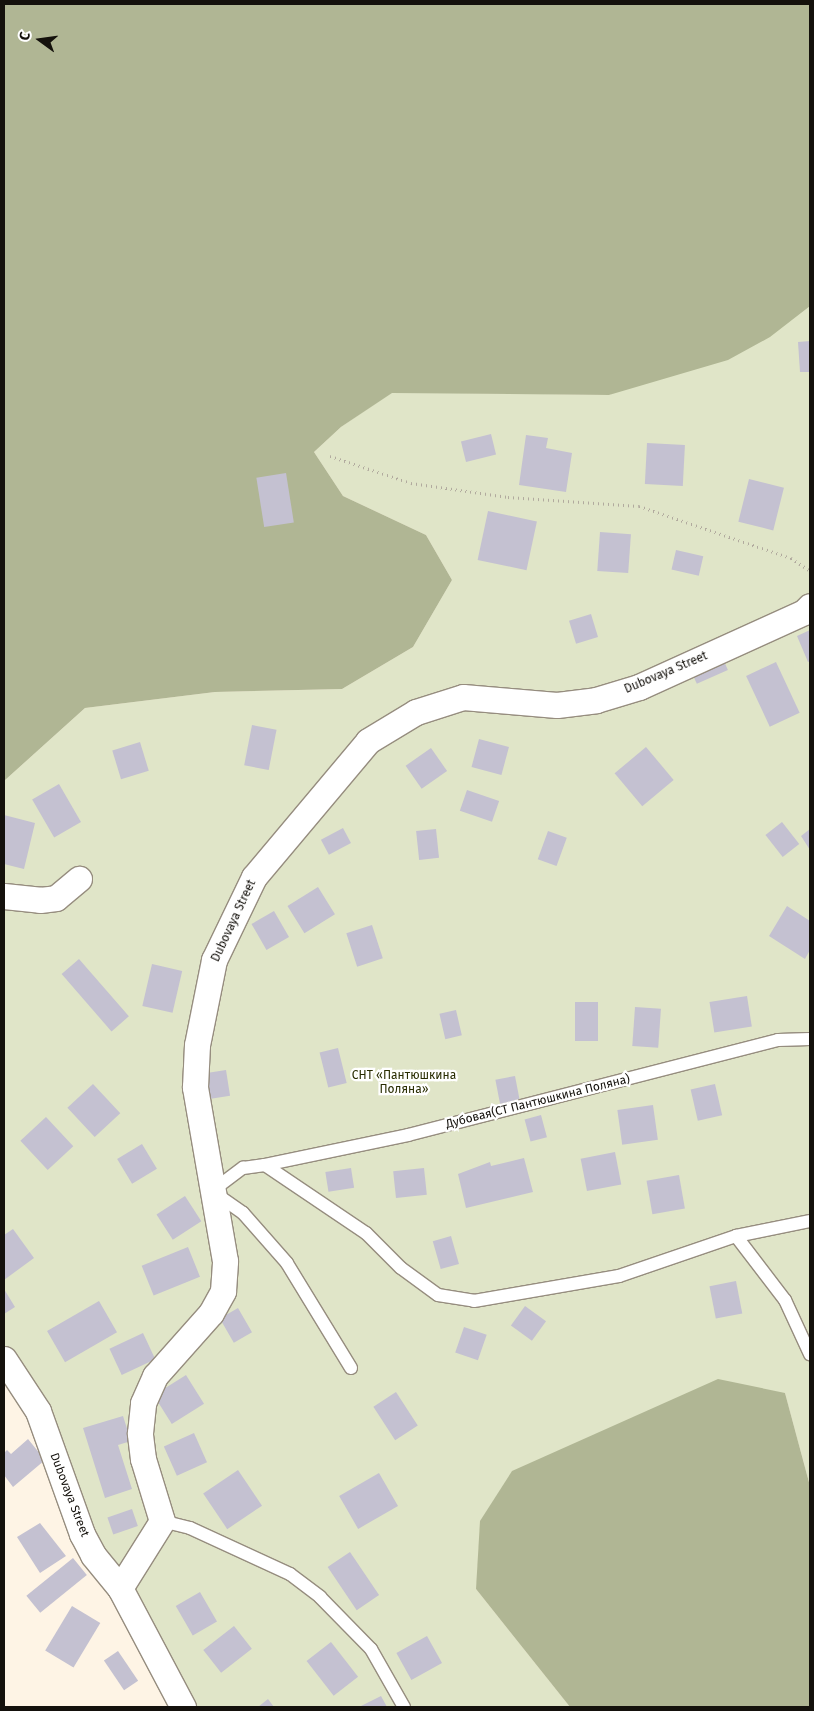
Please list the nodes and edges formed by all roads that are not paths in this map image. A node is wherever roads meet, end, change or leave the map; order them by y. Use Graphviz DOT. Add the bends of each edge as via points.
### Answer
graph roads {
  1 [pos="810,606"];
  2 [pos="79,879"];
  3 [pos="4,896"];
  4 [pos="810,1039"];
  5 [pos="265,1165"];
  6 [pos="212,1191"];
  7 [pos="810,1221"];
  8 [pos="736,1236"];
  9 [pos="810,1354"];
  10 [pos="4,1359"];
  11 [pos="351,1368"];
  12 [pos="162,1521"];
  13 [pos="120,1588"];
  14 [pos="183,1707"];
  15 [pos="404,1707"];
  1 -- 6 [label="street, Dubovaya Street" via="804,612 639,687 596,700 557,705 463,697 416,712 368,741 254,877 214,960 197,1045 195,1087"];
  2 -- 3 [label="street" via="56,898 40,900"];
  4 -- 5 [label="lane, Дубовая(СТ Пантюшкина Поляна)" via="778,1040 408,1135"];
  5 -- 6 [label="lane, Дубовая(СТ Пантюшкина Поляна)" via="243,1168"];
  5 -- 8 [label="lane" via="366,1233 401,1268 438,1295 474,1301 620,1276"];
  6 -- 11 [label="lane" via="243,1213 287,1263"];
  6 -- 12 [label="street, Dubovaya Street" via="225,1260 223,1291 211,1313 155,1376 143,1403 140,1433 143,1459"];
  7 -- 8 [label="lane"];
  8 -- 9 [label="lane" via="785,1300"];
  10 -- 13 [label="street, Dubovaya Street" via="38,1410 82,1534 93,1555"];
  12 -- 13 [label="street"];
  12 -- 15 [label="lane" via="190,1528 290,1574 320,1597 371,1650"];
  13 -- 14 [label="street, Dubovaya Street"];
}
